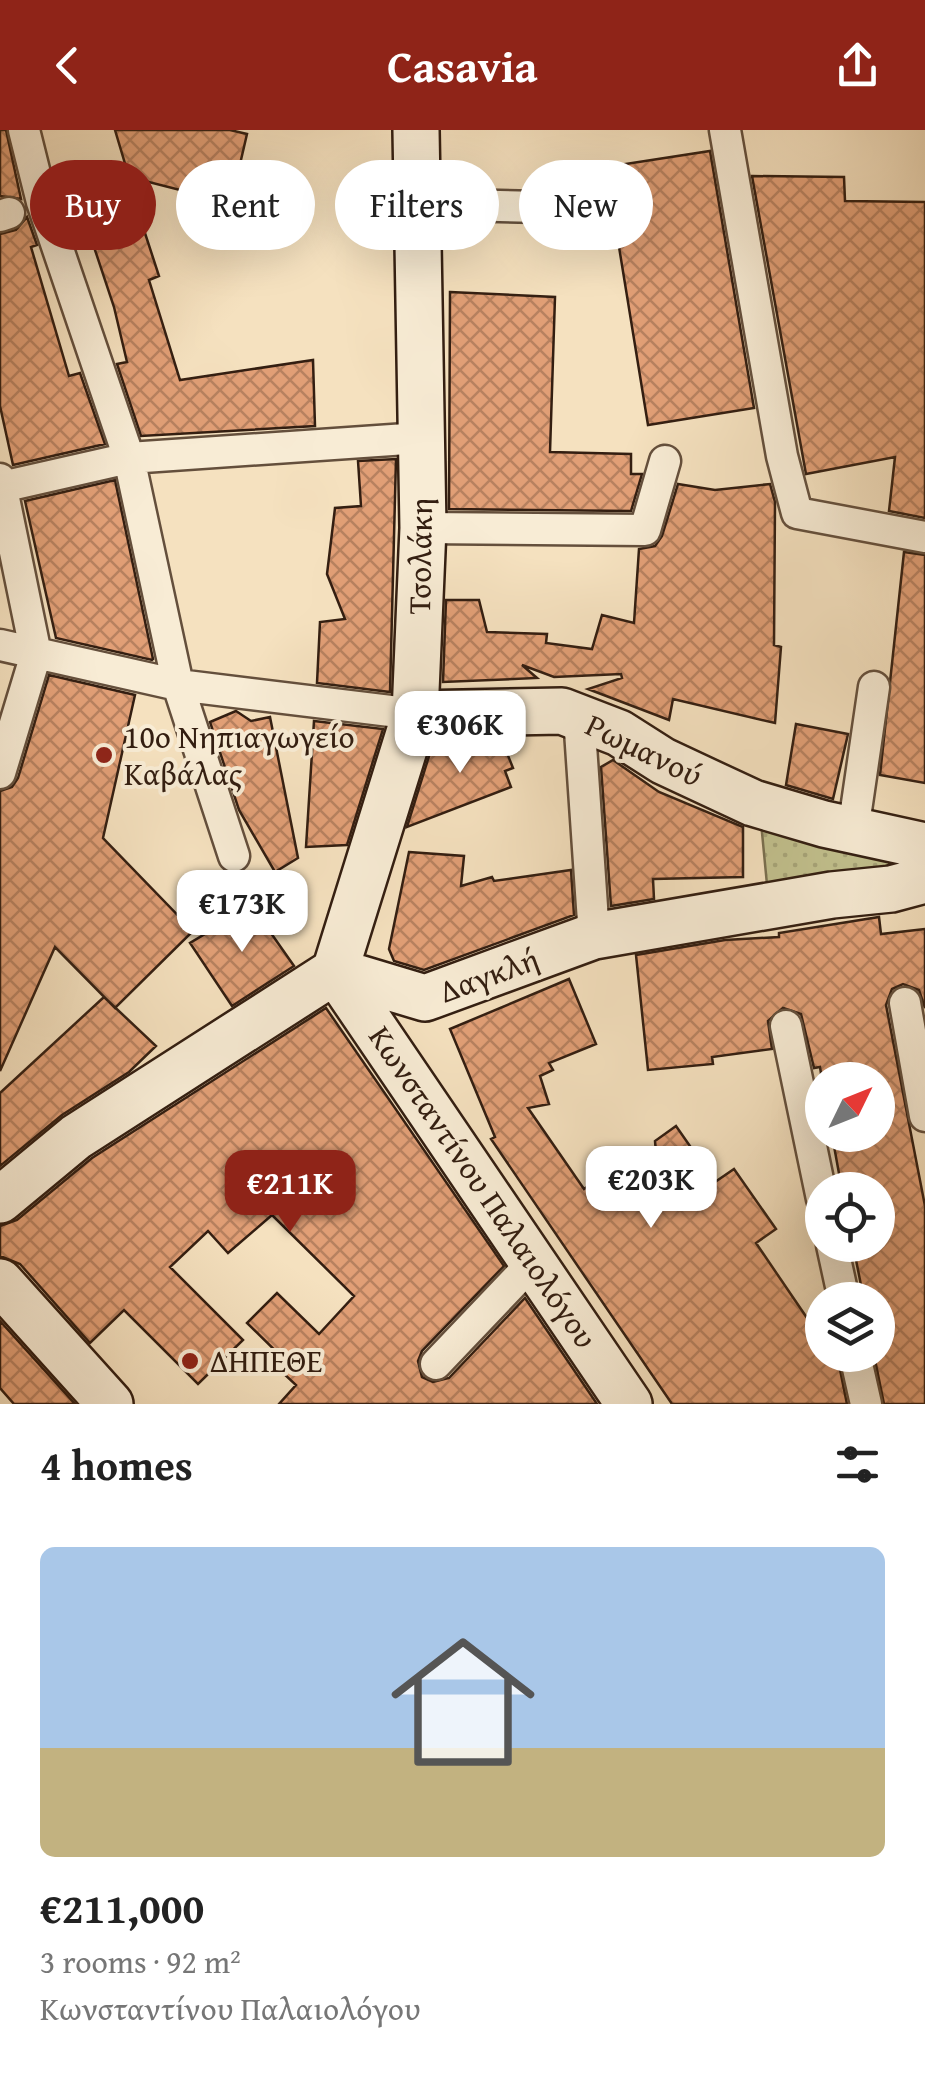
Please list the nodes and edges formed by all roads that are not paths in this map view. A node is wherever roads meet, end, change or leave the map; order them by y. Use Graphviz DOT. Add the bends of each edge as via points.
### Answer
graph roads {
  1 [pos="24,130"];
  2 [pos="725,130"];
  3 [pos="404,132"];
  4 [pos="409,160"];
  5 [pos="417,250"];
  6 [pos="420,438"];
  7 [pos="129,458"];
  8 [pos="665,461"];
  9 [pos="1,483"];
  10 [pos="423,528"];
  11 [pos="925,537"];
  12 [pos="0,645"];
  13 [pos="36,654"];
  14 [pos="178,685"];
  15 [pos="874,688"];
  16 [pos="414,714"];
  17 [pos="578,716"];
  18 [pos="0,773"];
  19 [pos="853,831"];
  20 [pos="925,846"];
  21 [pos="234,856"];
  22 [pos="925,880"];
  23 [pos="594,936"];
  24 [pos="336,971"];
  25 [pos="905,1004"];
  26 [pos="786,1026"];
  27 [pos="925,1116"];
  28 [pos="816,1172"];
  29 [pos="0,1200"];
  30 [pos="535,1260"];
  31 [pos="0,1282"];
  32 [pos="436,1364"];
  33 [pos="859,1372"];
  34 [pos="110,1404"];
  35 [pos="629,1404"];
  36 [pos="866,1404"];
  1 -- 7 [label="street"];
  2 -- 11 [label="street" via="797,512"];
  3 -- 4 [label="street, Τσολάκη"];
  5 -- 6 [label="street, Τσολάκη"];
  6 -- 7 [label="street"];
  6 -- 10 [label="street, Τσολάκη"];
  7 -- 9 [label="street"];
  7 -- 14 [label="street"];
  8 -- 10 [label="street" via="645,530"];
  9 -- 13 [label="street"];
  10 -- 16 [label="street, Τσολάκη"];
  12 -- 13 [label="street, Ρωμανού"];
  13 -- 14 [label="street, Ρωμανού"];
  13 -- 18 [label="street"];
  14 -- 16 [label="street, Ρωμανού"];
  14 -- 21 [label="street"];
  15 -- 19 [label="street"];
  16 -- 17 [label="street, Ρωμανού"];
  16 -- 24 [label="street, Τσολάκη"];
  17 -- 19 [label="street, Ρωμανού" via="753,802"];
  17 -- 23 [label="street"];
  19 -- 20 [label="street, Ρωμανού"];
  22 -- 23 [label="street, Δαγκλή"];
  23 -- 24 [label="street, Δαγκλή" via="425,998"];
  24 -- 29 [label="street" via="76,1137"];
  24 -- 30 [label="street, Κωνσταντίνου Παλαιολόγου"];
  25 -- 27 [label="street"];
  26 -- 28 [label="street"];
  30 -- 32 [label="street"];
  30 -- 35 [label="street, Κωνσταντίνου Παλαιολόγου"];
  31 -- 34 [label="street"];
  33 -- 36 [label="street"];
}
